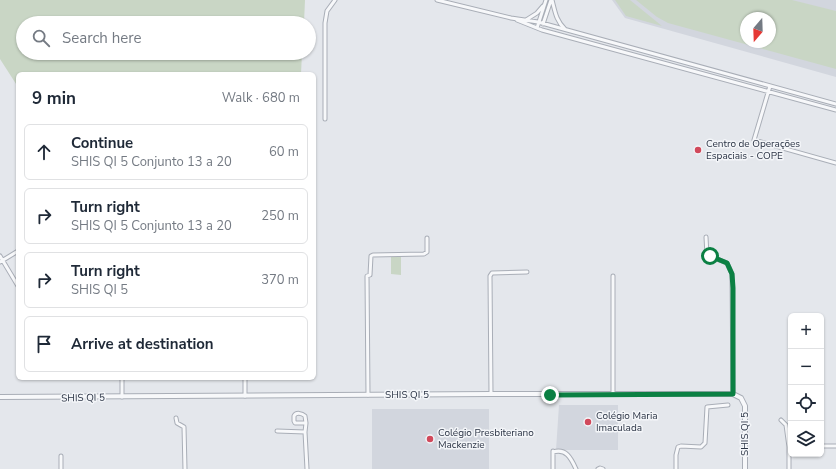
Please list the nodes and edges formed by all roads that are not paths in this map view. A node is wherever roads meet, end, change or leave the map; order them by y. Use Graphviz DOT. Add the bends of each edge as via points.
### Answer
graph roads {
  1 [pos="335,0"];
  2 [pos="437,0"];
  3 [pos="546,0"];
  4 [pos="551,0"];
  5 [pos="544,4"];
  6 [pos="511,18"];
  7 [pos="526,20"];
  8 [pos="538,22"];
  9 [pos="543,24"];
  10 [pos="537,28"];
  11 [pos="566,30"];
  12 [pos="743,78"];
  13 [pos="742,85"];
  14 [pos="770,86"];
  15 [pos="781,89"];
  16 [pos="768,92"];
  17 [pos="779,95"];
  18 [pos="836,104"];
  19 [pos="836,110"];
  20 [pos="325,119"];
  21 [pos="836,162"];
  22 [pos="706,237"];
  23 [pos="427,238"];
  24 [pos="16,252"];
  25 [pos="0,256"];
  26 [pos="2,261"];
  27 [pos="527,272"];
  28 [pos="614,276"];
  29 [pos="16,283"];
  30 [pos="122,380"];
  31 [pos="245,380"];
  32 [pos="491,394"];
  33 [pos="613,394"];
  34 [pos="733,394"];
  35 [pos="245,396"];
  36 [pos="368,396"];
  37 [pos="122,397"];
  38 [pos="0,398"];
  39 [pos="728,405"];
  40 [pos="176,418"];
  41 [pos="781,420"];
  42 [pos="306,423"];
  43 [pos="278,431"];
  44 [pos="305,432"];
  45 [pos="788,436"];
  46 [pos="824,446"];
  47 [pos="836,446"];
  48 [pos="60,456"];
  49 [pos="790,457"];
  50 [pos="61,469"];
  51 [pos="185,469"];
  52 [pos="307,469"];
  53 [pos="553,469"];
  54 [pos="576,469"];
  55 [pos="598,469"];
  56 [pos="603,469"];
  57 [pos="676,469"];
  58 [pos="745,469"];
  59 [pos="789,469"];
  1 -- 20 [label="street" via="327,12 325,23"];
  2 -- 6 [label="street"];
  3 -- 5 [label="street"];
  4 -- 9 [label="street"];
  4 -- 11 [label="street" via="557,19"];
  5 -- 7 [label="street" via="537,13"];
  5 -- 8 [label="street"];
  6 -- 7 [label="street"];
  6 -- 10 [label="street"];
  7 -- 8 [label="street"];
  8 -- 9 [label="street"];
  8 -- 10 [label="street"];
  9 -- 11 [label="street"];
  10 -- 13 [label="street"];
  11 -- 12 [label="street"];
  12 -- 13 [label="street" via="745,84"];
  12 -- 14 [label="street"];
  13 -- 16 [label="street"];
  14 -- 15 [label="street"];
  14 -- 16 [label="street"];
  15 -- 17 [label="street" via="777,91"];
  15 -- 18 [label="street"];
  16 -- 17 [label="street"];
  16 -- 21 [label="street" via="754,140"];
  17 -- 19 [label="street"];
  22 -- 34 [label="street" via="707,254 727,263 732,274"];
  23 -- 36 [label="street" via="427,252 424,254 371,256 370,275 367,276"];
  24 -- 26 [label="street"];
  25 -- 26 [label="street"];
  26 -- 29 [label="street"];
  27 -- 32 [label="street" via="492,273 490,276"];
  28 -- 33 [label="street"];
  30 -- 37 [label="street"];
  31 -- 35 [label="street"];
  32 -- 33 [label="street, SHIS QI 5"];
  32 -- 36 [label="street, SHIS QI 5"];
  33 -- 34 [label="street, SHIS QI 5"];
  34 -- 58 [label="street, SHIS QI 5" via="741,398 745,406"];
  35 -- 36 [label="street, SHIS QI 5"];
  35 -- 37 [label="street, SHIS QI 5"];
  37 -- 38 [label="street, SHIS QI 5"];
  39 -- 57 [label="street" via="706,406 705,443 701,447 678,447"];
  40 -- 51 [label="street" via="177,423 184,426"];
  41 -- 45 [label="street" via="786,425"];
  42 -- 42 [label="street" via="304,414 297,413 294,416 295,423"];
  42 -- 44 [label="street"];
  43 -- 44 [label="street"];
  44 -- 52 [label="street"];
  46 -- 47 [label="street"];
  48 -- 50 [label="street"];
  49 -- 59 [label="street"];
  53 -- 54 [label="street" via="553,451 568,454"];
  55 -- 56 [label="street"];
}
